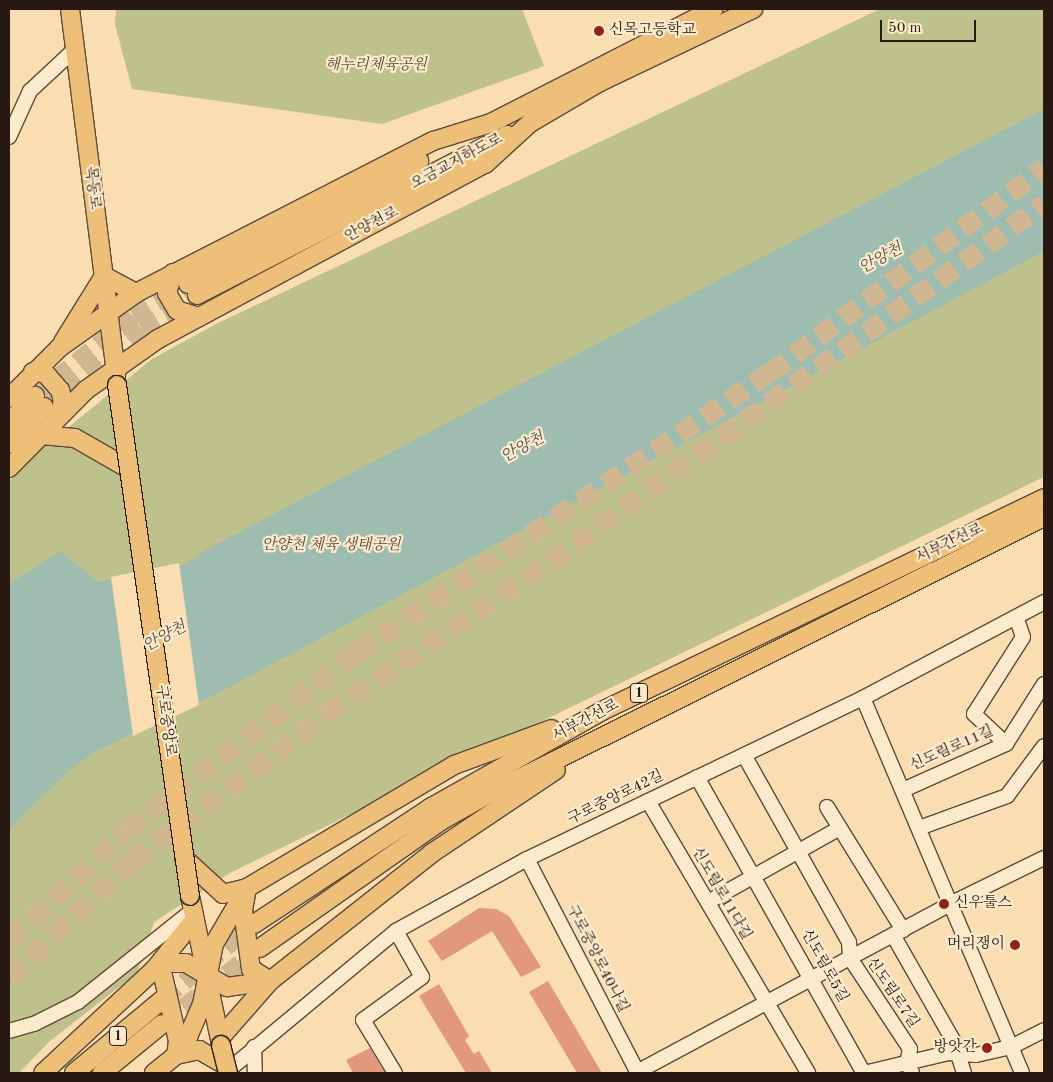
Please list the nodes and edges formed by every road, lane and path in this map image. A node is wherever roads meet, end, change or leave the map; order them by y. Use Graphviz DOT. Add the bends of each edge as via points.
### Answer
graph roads {
  1 [pos="714,9"];
  2 [pos="753,9"];
  3 [pos="69,10"];
  4 [pos="74,50"];
  5 [pos="530,123"];
  6 [pos="490,124"];
  7 [pos="9,137"];
  8 [pos="174,274"];
  9 [pos="104,276"];
  10 [pos="136,293"];
  11 [pos="108,315"];
  12 [pos="199,317"];
  13 [pos="60,348"];
  14 [pos="116,366"];
  15 [pos="33,372"];
  16 [pos="9,398"];
  17 [pos="59,416"];
  18 [pos="9,422"];
  19 [pos="49,435"];
  20 [pos="9,444"];
  21 [pos="9,468"];
  22 [pos="129,469"];
  23 [pos="1044,498"];
  24 [pos="1044,517"];
  25 [pos="1044,602"];
  26 [pos="1016,617"];
  27 [pos="1044,684"];
  28 [pos="863,698"];
  29 [pos="602,711"];
  30 [pos="617,729"];
  31 [pos="1006,744"];
  32 [pos="1044,746"];
  33 [pos="744,755"];
  34 [pos="697,777"];
  35 [pos="903,790"];
  36 [pos="648,801"];
  37 [pos="828,807"];
  38 [pos="840,828"];
  39 [pos="919,828"];
  40 [pos="798,852"];
  41 [pos="184,858"];
  42 [pos="1044,858"];
  43 [pos="527,859"];
  44 [pos="754,876"];
  45 [pos="247,888"];
  46 [pos="708,902"];
  47 [pos="952,903"];
  48 [pos="192,908"];
  49 [pos="254,924"];
  50 [pos="396,931"];
  51 [pos="898,932"];
  52 [pos="260,948"];
  53 [pos="850,958"];
  54 [pos="154,970"];
  55 [pos="207,976"];
  56 [pos="813,978"];
  57 [pos="270,981"];
  58 [pos="163,999"];
  59 [pos="767,1003"];
  60 [pos="162,1024"];
  61 [pos="9,1030"];
  62 [pos="1044,1030"];
  63 [pos="221,1042"];
  64 [pos="254,1047"];
  65 [pos="1011,1047"];
  66 [pos="955,1054"];
  67 [pos="176,1055"];
  68 [pos="909,1068"];
  69 [pos="226,1071"];
  70 [pos="43,1073"];
  71 [pos="74,1073"];
  72 [pos="102,1073"];
  73 [pos="154,1073"];
  74 [pos="255,1073"];
  75 [pos="395,1073"];
  76 [pos="638,1073"];
  77 [pos="808,1073"];
  78 [pos="864,1073"];
  79 [pos="964,1073"];
  80 [pos="1022,1073"];
  1 -- 6 [label="main road"];
  2 -- 5 [label="main road, 안양천로" via="600,82"];
  3 -- 4 [label="main road, 목동로"];
  4 -- 7 [label="street" via="30,91"];
  4 -- 9 [label="main road, 목동로"];
  5 -- 6 [label="main road, 오금교지하도로" via="193,290"];
  5 -- 12 [label="main road, 안양천로" via="485,164"];
  6 -- 8 [label="main road" via="433,141"];
  8 -- 10 [label="main road"];
  8 -- 12 [label="main road" via="167,293 177,310"];
  9 -- 10 [label="main road"];
  9 -- 11 [label="main road, 목동로"];
  9 -- 13 [label="main road"];
  10 -- 11 [label="main road"];
  11 -- 13 [label="main road"];
  11 -- 14 [label="main road, 목동로"];
  12 -- 14 [label="main road, 안양천로"];
  13 -- 15 [label="main road"];
  14 -- 17 [label="main road, 안양천로"];
  14 -- 22 [label="main road, 구로중앙로, bridge"];
  15 -- 16 [label="main road"];
  15 -- 17 [label="main road" via="45,373 60,390 63,401"];
  17 -- 19 [label="main road, 안양천로"];
  18 -- 20 [label="main road" via="39,402"];
  19 -- 21 [label="main road, 안양천로"];
  19 -- 22 [label="main road" via="75,438"];
  22 -- 41 [label="main road, 구로중앙로, bridge"];
  23 -- 29 [label="main road, 서부간선로 / 1"];
  24 -- 30 [label="main road, 서부간선로 / 1"];
  25 -- 26 [label="street, 구로중앙로42길"];
  26 -- 28 [label="street, 구로중앙로42길"];
  26 -- 31 [label="street" via="1023,637 974,714"];
  27 -- 31 [label="street, 신도림로11길"];
  28 -- 33 [label="street, 구로중앙로42길"];
  28 -- 35 [label="street, 신도림로11길"];
  29 -- 45 [label="main road" via="454,765"];
  29 -- 49 [label="main road, 서부간선로 / 1" via="430,808"];
  30 -- 52 [label="main road, 서부간선로 / 1" via="439,822"];
  30 -- 57 [label="main road" via="432,854"];
  31 -- 35 [label="street, 신도림로11길"];
  32 -- 39 [label="street" via="1007,796"];
  33 -- 34 [label="street, 구로중앙로42길"];
  33 -- 40 [label="street, 신도림로7길"];
  34 -- 36 [label="street, 구로중앙로42길"];
  34 -- 44 [label="street, 신도림로5길"];
  35 -- 39 [label="street, 신도림로11길"];
  36 -- 43 [label="street, 구로중앙로42길"];
  36 -- 46 [label="street, 신도림로11다길"];
  37 -- 38 [label="street"];
  38 -- 40 [label="street"];
  38 -- 51 [label="street"];
  39 -- 47 [label="street, 신도림로11길"];
  40 -- 44 [label="street"];
  40 -- 53 [label="street, 신도림로7길" via="849,942"];
  41 -- 45 [label="main road" via="224,894"];
  41 -- 48 [label="main road, 구로중앙로, bridge"];
  42 -- 47 [label="street"];
  43 -- 50 [label="street, 구로중앙로42길"];
  43 -- 76 [label="street, 구로중앙로40나길"];
  44 -- 46 [label="street"];
  44 -- 56 [label="street, 신도림로5길"];
  45 -- 55 [label="main road" via="214,944"];
  45 -- 57 [label="main road" via="243,910 251,969"];
  46 -- 59 [label="street, 신도림로11다길"];
  47 -- 51 [label="street"];
  47 -- 65 [label="street, 신도림로11길"];
  48 -- 54 [label="main road"];
  48 -- 55 [label="main road, 구로중앙로"];
  48 -- 61 [label="street" via="78,1002 34,1024"];
  50 -- 64 [label="street, 구로중앙로42길"];
  50 -- 75 [label="street" via="422,977 363,1020"];
  51 -- 53 [label="street"];
  51 -- 66 [label="street" via="954,1042"];
  53 -- 56 [label="street"];
  53 -- 68 [label="street, 신도림로7길" via="910,1049"];
  54 -- 55 [label="main road" via="177,962"];
  54 -- 67 [label="main road" via="163,976 178,1041"];
  54 -- 70 [label="main road"];
  55 -- 57 [label="main road" via="227,987"];
  55 -- 63 [label="main road, 구로중앙로"];
  55 -- 67 [label="main road" via="196,1018"];
  56 -- 59 [label="street"];
  56 -- 78 [label="street, 신도림로5길"];
  57 -- 63 [label="main road"];
  58 -- 71 [label="main road, 1"];
  59 -- 76 [label="street"];
  59 -- 77 [label="street, 신도림로11다길"];
  60 -- 72 [label="main road, 1"];
  62 -- 65 [label="street"];
  63 -- 69 [label="main road, 구로중앙로, bridge"];
  64 -- 69 [label="street, 구로중앙로42길"];
  64 -- 74 [label="street"];
  65 -- 66 [label="street" via="976,1055"];
  65 -- 80 [label="street, 신도림로11길"];
  66 -- 68 [label="street"];
  66 -- 79 [label="street"];
  67 -- 69 [label="main road" via="199,1050"];
  67 -- 73 [label="main road"];
  68 -- 78 [label="street"];
}
